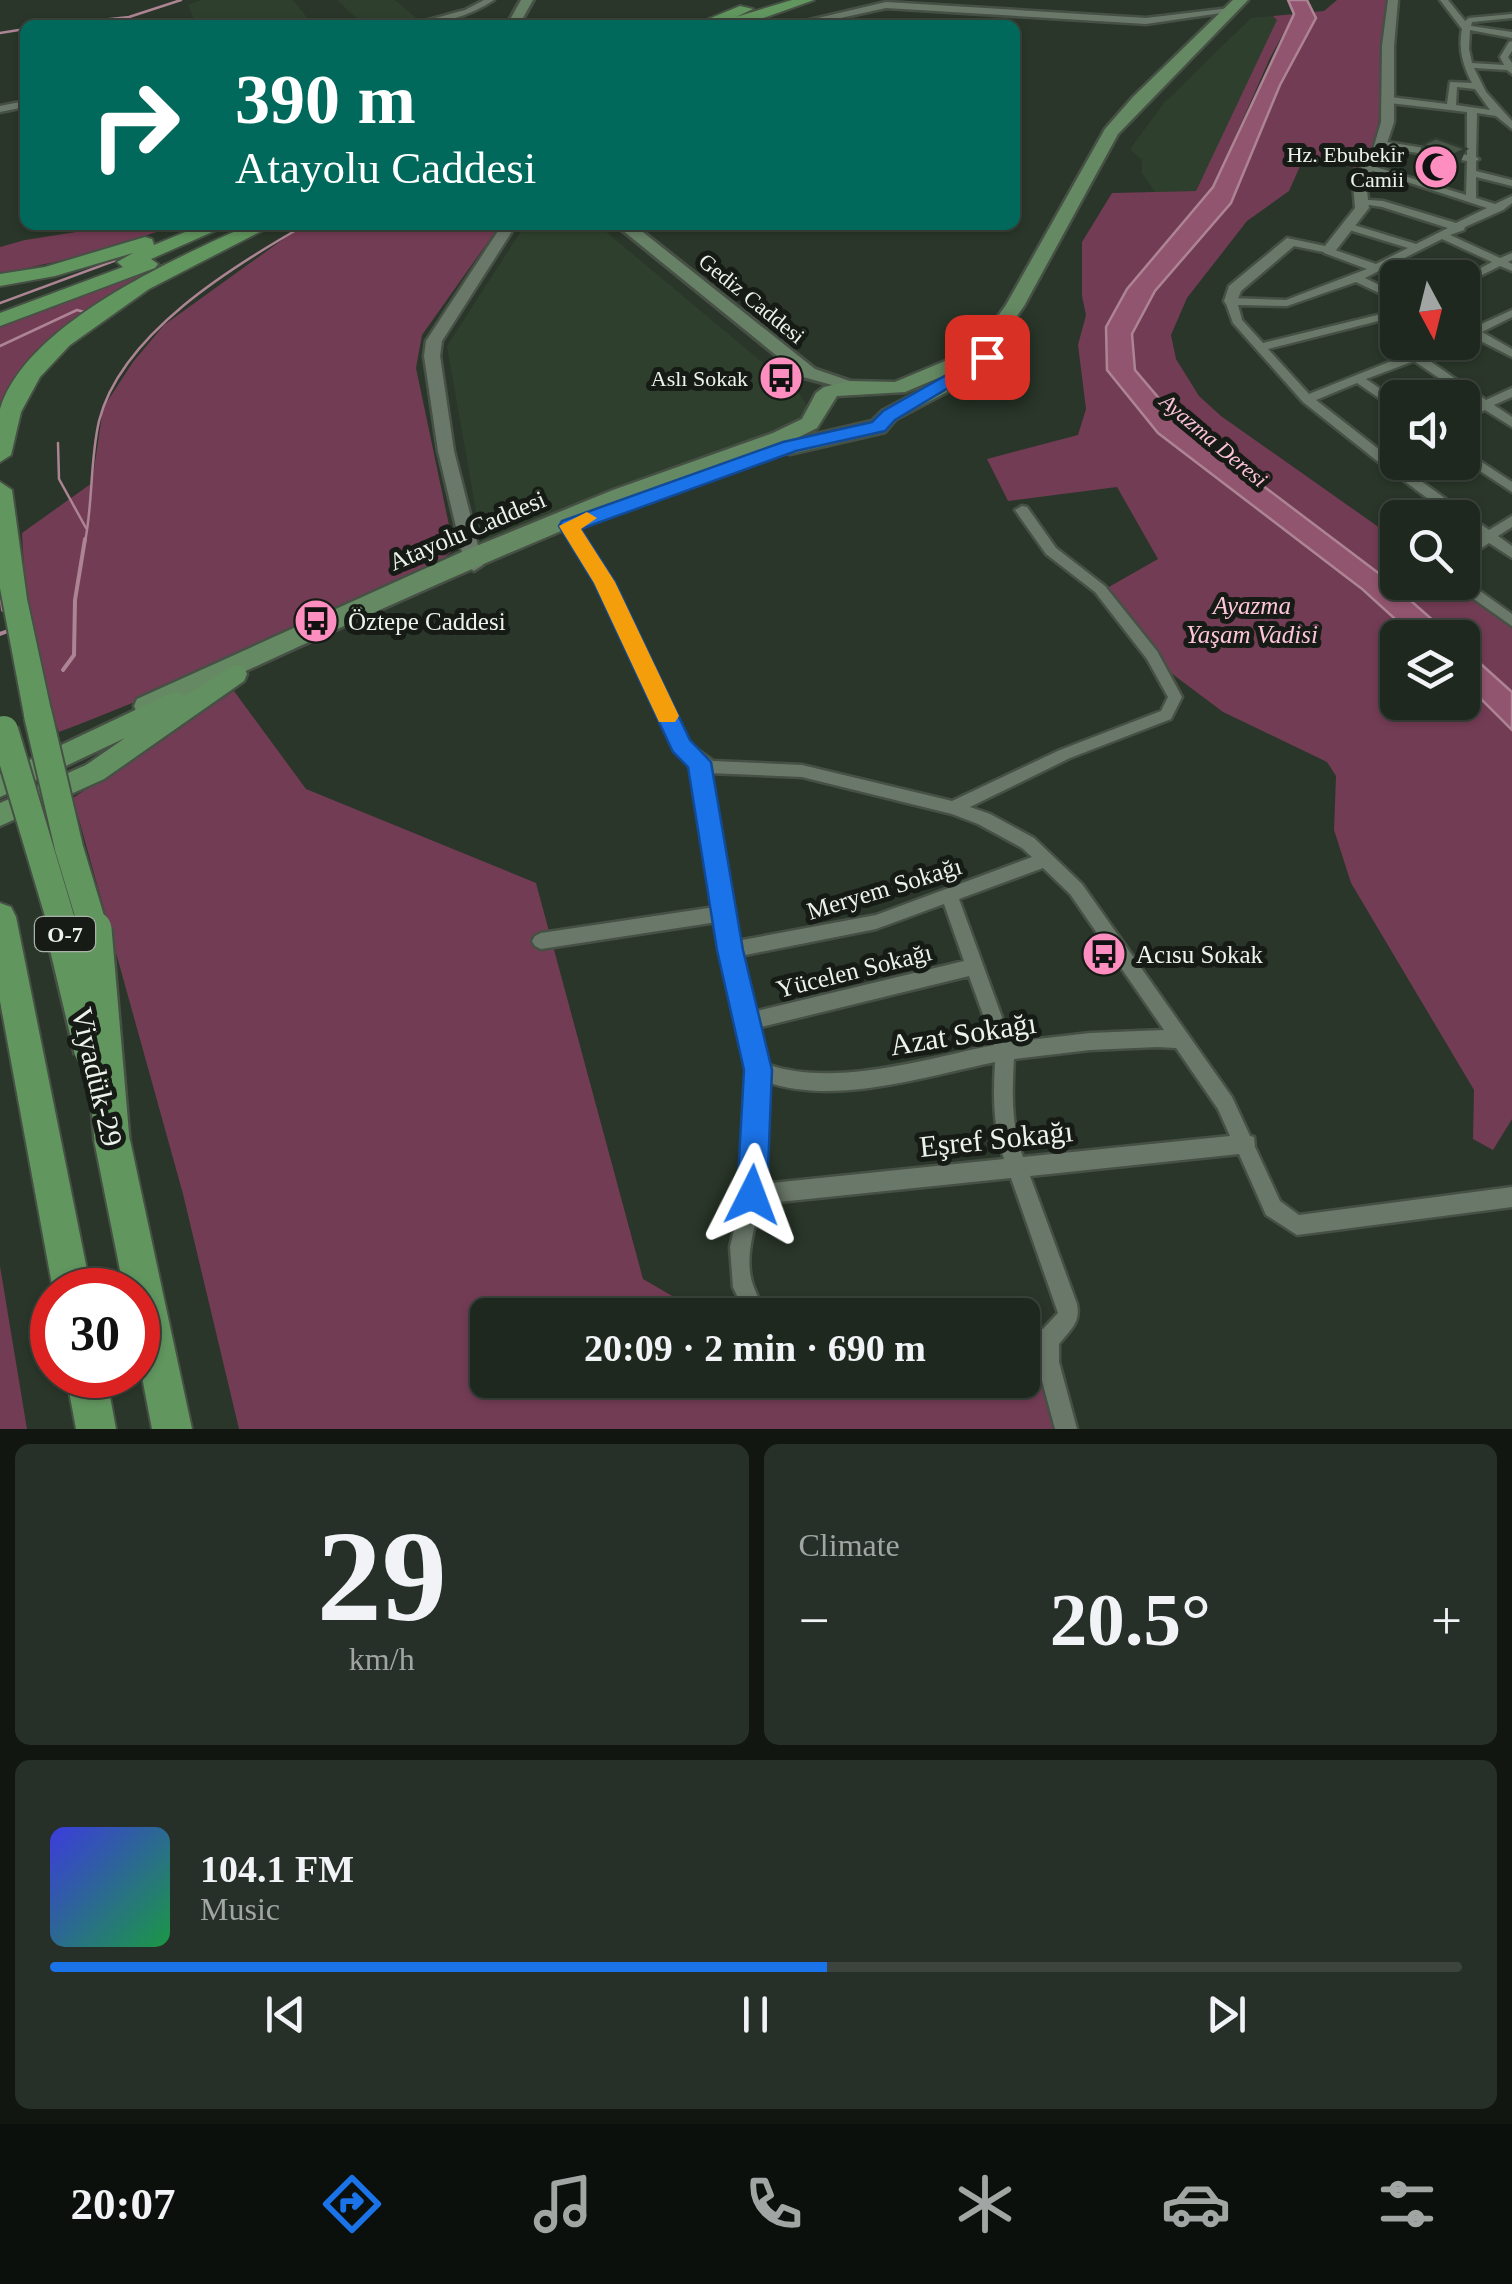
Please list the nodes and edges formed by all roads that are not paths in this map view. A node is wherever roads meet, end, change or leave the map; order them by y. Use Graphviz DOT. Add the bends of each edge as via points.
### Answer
graph roads {
  1 [pos="490,0"];
  2 [pos="806,0"];
  3 [pos="1256,0"];
  4 [pos="1393,0"];
  5 [pos="1444,0"];
  6 [pos="777,4"];
  7 [pos="1235,5"];
  8 [pos="1512,16"];
  9 [pos="435,20"];
  10 [pos="716,20"];
  11 [pos="740,20"];
  12 [pos="816,20"];
  13 [pos="1170,20"];
  14 [pos="1467,24"];
  15 [pos="1210,30"];
  16 [pos="1512,35"];
  17 [pos="1512,44"];
  18 [pos="1468,65"];
  19 [pos="1511,69"];
  20 [pos="1480,86"];
  21 [pos="1390,100"];
  22 [pos="1451,107"];
  23 [pos="1472,110"];
  24 [pos="1496,113"];
  25 [pos="1512,126"];
  26 [pos="1382,144"];
  27 [pos="1474,158"];
  28 [pos="1366,167"];
  29 [pos="1472,173"];
  30 [pos="1405,178"];
  31 [pos="1512,183"];
  32 [pos="1471,198"];
  33 [pos="1512,199"];
  34 [pos="1360,201"];
  35 [pos="1383,204"];
  36 [pos="1500,208"];
  37 [pos="1350,227"];
  38 [pos="1460,228"];
  39 [pos="184,230"];
  40 [pos="206,230"];
  41 [pos="232,230"];
  42 [pos="253,230"];
  43 [pos="505,230"];
  44 [pos="618,230"];
  45 [pos="630,230"];
  46 [pos="1445,236"];
  47 [pos="1418,248"];
  48 [pos="1328,251"];
  49 [pos="1508,262"];
  50 [pos="1376,268"];
  51 [pos="1480,274"];
  52 [pos="1357,278"];
  53 [pos="0,280"];
  54 [pos="1380,290"];
  55 [pos="1232,301"];
  56 [pos="0,309"];
  57 [pos="1512,314"];
  58 [pos="1380,318"];
  59 [pos="0,320"];
  60 [pos="1480,329"];
  61 [pos="1480,341"];
  62 [pos="1259,348"];
  63 [pos="1512,354"];
  64 [pos="1405,360"];
  65 [pos="1421,360"];
  66 [pos="1358,378"];
  67 [pos="860,388"];
  68 [pos="1512,392"];
  69 [pos="1380,394"];
  70 [pos="1306,399"];
  71 [pos="819,403"];
  72 [pos="1484,406"];
  73 [pos="1480,408"];
  74 [pos="889,416"];
  75 [pos="1512,424"];
  76 [pos="846,431"];
  77 [pos="0,455"];
  78 [pos="1380,457"];
  79 [pos="1480,466"];
  80 [pos="1412,480"];
  81 [pos="1512,488"];
  82 [pos="0,490"];
  83 [pos="1022,510"];
  84 [pos="1512,520"];
  85 [pos="569,526"];
  86 [pos="1491,537"];
  87 [pos="1480,544"];
  88 [pos="1512,553"];
  89 [pos="473,561"];
  90 [pos="1480,598"];
  91 [pos="1512,622"];
  92 [pos="235,674"];
  93 [pos="131,712"];
  94 [pos="1,738"];
  95 [pos="700,762"];
  96 [pos="0,775"];
  97 [pos="0,786"];
  98 [pos="954,808"];
  99 [pos="0,815"];
  100 [pos="1047,858"];
  101 [pos="950,897"];
  102 [pos="724,913"];
  103 [pos="0,916"];
  104 [pos="541,942"];
  105 [pos="730,950"];
  106 [pos="974,967"];
  107 [pos="0,1012"];
  108 [pos="747,1022"];
  109 [pos="1179,1039"];
  110 [pos="1005,1052"];
  111 [pos="758,1070"];
  112 [pos="112,1140"];
  113 [pos="1247,1144"];
  114 [pos="50,1164"];
  115 [pos="1017,1166"];
  116 [pos="752,1195"];
  117 [pos="1512,1197"];
  118 [pos="68,1268"];
  119 [pos="749,1298"];
  120 [pos="1040,1340"];
  121 [pos="1048,1340"];
  122 [pos="90,1398"];
  123 [pos="96,1429"];
  124 [pos="172,1429"];
  125 [pos="1066,1429"];
  1 -- 9 [label="street"];
  2 -- 6 [label="highway"];
  3 -- 74 [label="main road, Atayolu Caddesi" via="1125,136 1012,333 987,357"];
  4 -- 21 [label="street"];
  5 -- 14 [label="street"];
  6 -- 10 [label="highway"];
  6 -- 11 [label="highway"];
  7 -- 13 [label="street"];
  7 -- 15 [label="main road, Atayolu Caddesi"];
  8 -- 14 [label="street"];
  12 -- 13 [label="street" via="886,4"];
  13 -- 15 [label="street"];
  14 -- 16 [label="street"];
  14 -- 18 [label="street"];
  15 -- 67 [label="main road, Atayolu Caddesi" via="1112,132 992,338 926,379 898,388"];
  17 -- 19 [label="street" via="1504,58"];
  18 -- 19 [label="street"];
  18 -- 20 [label="street"];
  20 -- 22 [label="street" via="1452,84"];
  20 -- 24 [label="street"];
  21 -- 22 [label="street"];
  21 -- 26 [label="street"];
  22 -- 23 [label="street"];
  23 -- 24 [label="street"];
  23 -- 27 [label="street"];
  24 -- 25 [label="street"];
  26 -- 27 [label="street"];
  26 -- 28 [label="street"];
  27 -- 29 [label="street"];
  28 -- 30 [label="street"];
  28 -- 34 [label="street" via="1358,175"];
  29 -- 31 [label="street"];
  29 -- 32 [label="street"];
  30 -- 32 [label="street"];
  30 -- 35 [label="street"];
  32 -- 36 [label="street"];
  33 -- 36 [label="street"];
  34 -- 35 [label="street"];
  34 -- 37 [label="street"];
  35 -- 38 [label="street"];
  36 -- 38 [label="street"];
  37 -- 47 [label="street"];
  37 -- 48 [label="street"];
  38 -- 46 [label="street"];
  39 -- 53 [label="highway" via="80,264"];
  40 -- 56 [label="highway"];
  41 -- 59 [label="highway"];
  42 -- 77 [label="highway" via="161,272 66,337 21,392"];
  43 -- 89 [label="street" via="434,342 432,356"];
  44 -- 71 [label="main road, Gediz Caddesi"];
  45 -- 67 [label="main road, Gediz Caddesi" via="808,373"];
  46 -- 47 [label="street"];
  46 -- 49 [label="street"];
  47 -- 50 [label="street"];
  48 -- 50 [label="street"];
  48 -- 55 [label="street" via="1292,241 1234,289"];
  49 -- 51 [label="street"];
  50 -- 52 [label="street"];
  52 -- 54 [label="street"];
  52 -- 55 [label="street" via="1287,303"];
  55 -- 62 [label="street" via="1236,320"];
  57 -- 60 [label="street"];
  58 -- 62 [label="street"];
  61 -- 63 [label="street"];
  62 -- 70 [label="street"];
  64 -- 66 [label="street"];
  65 -- 72 [label="street"];
  66 -- 69 [label="street"];
  66 -- 70 [label="street"];
  67 -- 71 [label="main road, Atayolu Caddesi" via="831,392"];
  67 -- 74 [label="main road" via="887,401"];
  68 -- 72 [label="street"];
  70 -- 78 [label="street"];
  71 -- 76 [label="main road" via="820,417"];
  71 -- 89 [label="main road, Atayolu Caddesi" via="810,423 780,438 621,496"];
  72 -- 73 [label="street"];
  72 -- 75 [label="street"];
  74 -- 76 [label="main road, Atayolu Caddesi" via="869,430"];
  76 -- 85 [label="main road, Atayolu Caddesi"];
  79 -- 81 [label="street"];
  80 -- 86 [label="street"];
  82 -- 112 [label="highway, bridge" via="38,715 97,940"];
  83 -- 98 [label="street" via="1051,551 1100,589 1175,696 1166,716 1065,754"];
  84 -- 86 [label="street"];
  85 -- 89 [label="main road, Atayolu Caddesi"];
  85 -- 95 [label="street" via="604,582 681,746"];
  86 -- 87 [label="street"];
  86 -- 88 [label="street"];
  89 -- 92 [label="main road, Atayolu Caddesi"];
  89 -- 93 [label="main road, Atayolu Caddesi" via="344,612"];
  90 -- 91 [label="street"];
  92 -- 97 [label="highway"];
  92 -- 99 [label="highway" via="95,772"];
  93 -- 94 [label="highway"];
  93 -- 96 [label="highway"];
  94 -- 112 [label="highway, Viyadük-29 / O-7, bridge" via="58,907"];
  95 -- 98 [label="street" via="802,771"];
  95 -- 102 [label="street"];
  98 -- 100 [label="street" via="1007,830"];
  100 -- 101 [label="street, Meryem Sokağı"];
  100 -- 109 [label="street" via="1076,889"];
  101 -- 105 [label="street, Meryem Sokağı" via="847,930"];
  101 -- 106 [label="street"];
  102 -- 104 [label="street"];
  102 -- 105 [label="street"];
  103 -- 114 [label="highway, O-7"];
  105 -- 108 [label="street"];
  106 -- 108 [label="street, Yücelen Sokağı"];
  106 -- 110 [label="street"];
  107 -- 114 [label="highway"];
  108 -- 111 [label="street"];
  109 -- 110 [label="street, Azat Sokağı"];
  109 -- 113 [label="street"];
  110 -- 111 [label="street, Azat Sokağı" via="844,1080 791,1081"];
  110 -- 115 [label="street" via="1003,1123"];
  111 -- 116 [label="street"];
  112 -- 124 [label="highway, Viyadük-29 / O-7"];
  113 -- 115 [label="street, Eşref Sokağı"];
  113 -- 117 [label="street" via="1273,1208 1297,1224"];
  114 -- 118 [label="highway, O-7"];
  115 -- 116 [label="street, Eşref Sokağı"];
  115 -- 121 [label="street" via="1069,1316"];
  116 -- 119 [label="street" via="740,1268"];
  120 -- 121 [label="street"];
  121 -- 125 [label="street"];
  122 -- 123 [label="highway"];
}
